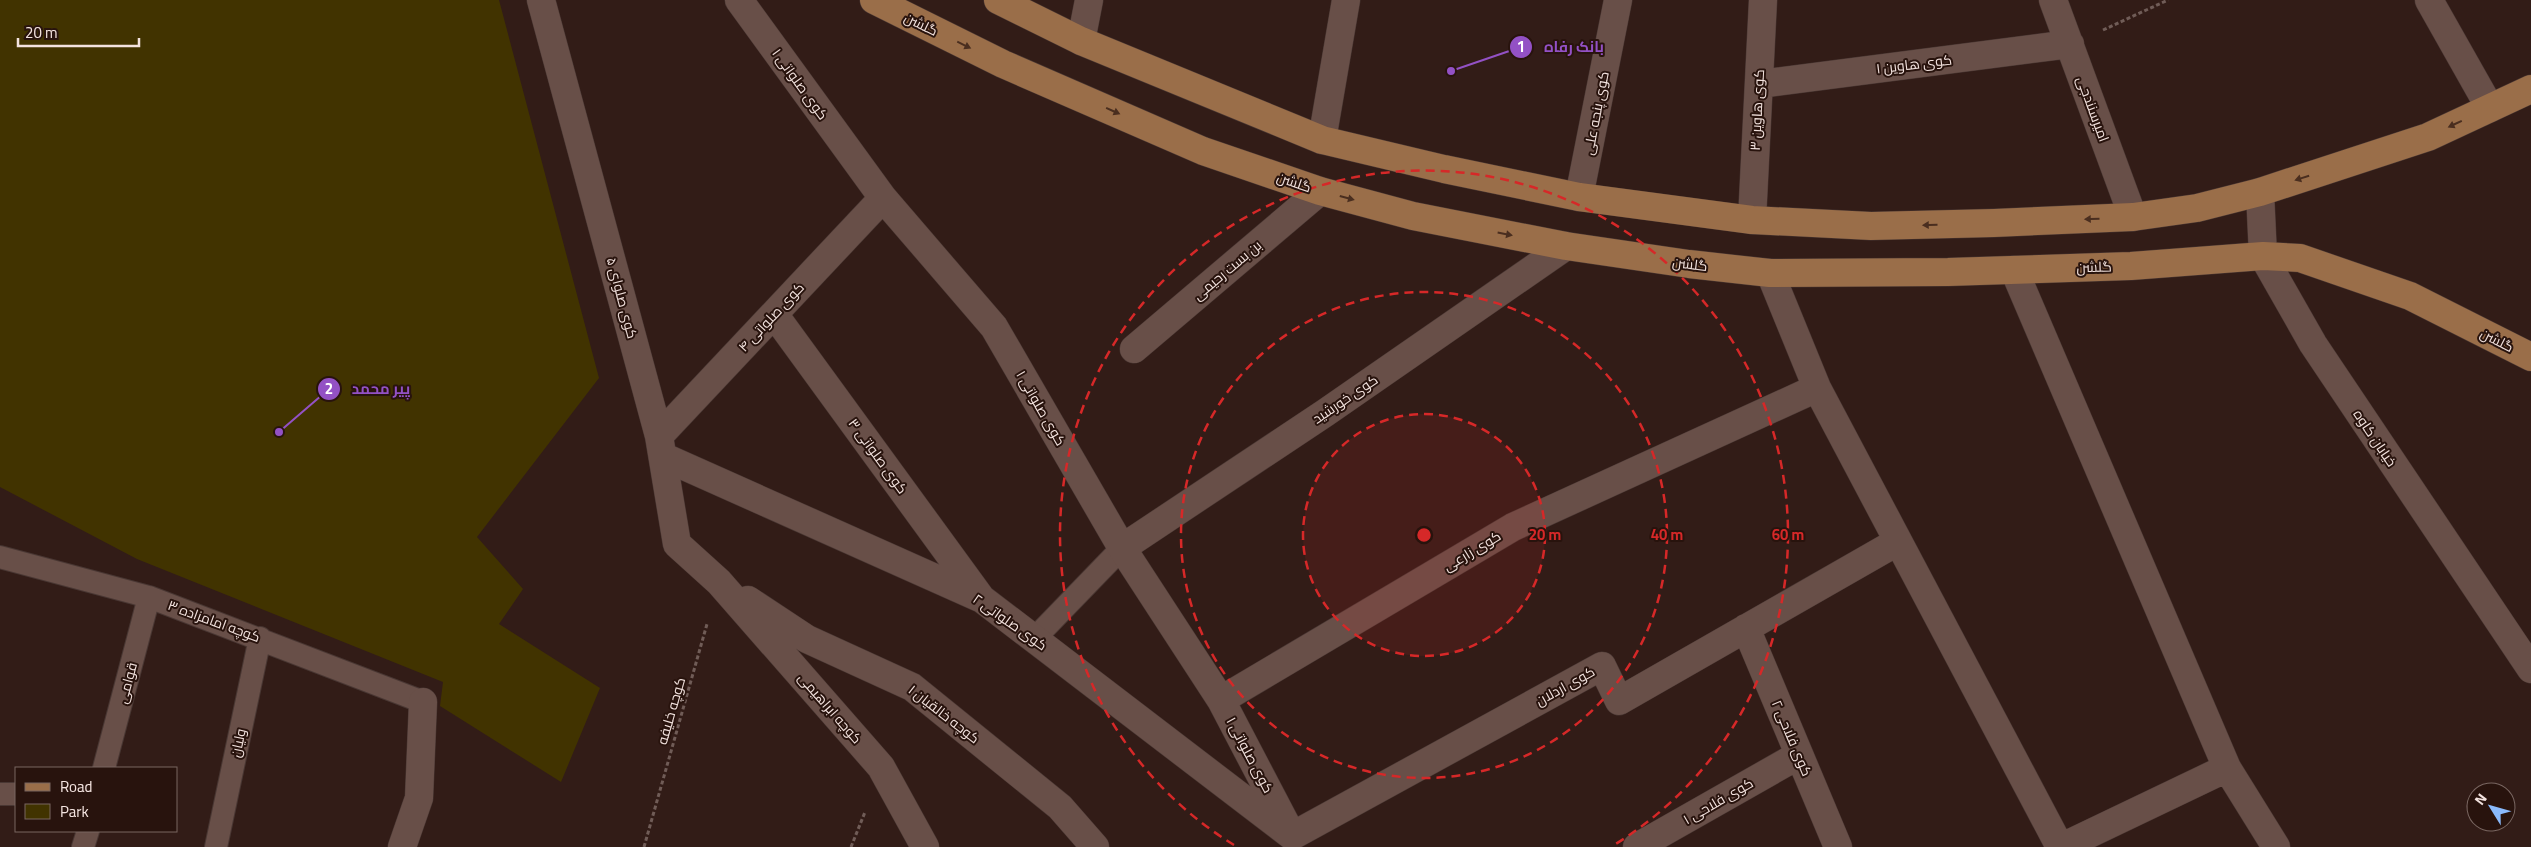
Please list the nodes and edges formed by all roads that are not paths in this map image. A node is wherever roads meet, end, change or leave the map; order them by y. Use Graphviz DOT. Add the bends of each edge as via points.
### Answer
graph roads {
  1 [pos="541,0"];
  2 [pos="739,0"];
  3 [pos="874,0"];
  4 [pos="998,0"];
  5 [pos="1089,0"];
  6 [pos="1346,0"];
  7 [pos="1618,0"];
  8 [pos="1763,0"];
  9 [pos="2053,0"];
  10 [pos="2429,0"];
  11 [pos="1082,40"];
  12 [pos="2070,44"];
  13 [pos="1759,84"];
  14 [pos="2531,89"];
  15 [pos="2490,108"];
  16 [pos="1322,140"];
  17 [pos="1320,191"];
  18 [pos="2260,192"];
  19 [pos="1579,197"];
  20 [pos="883,198"];
  21 [pos="2133,217"];
  22 [pos="1752,220"];
  23 [pos="1566,246"];
  24 [pos="2263,256"];
  25 [pos="2014,270"];
  26 [pos="1770,273"];
  27 [pos="774,314"];
  28 [pos="1134,350"];
  29 [pos="2531,357"];
  30 [pos="1817,388"];
  31 [pos="661,447"];
  32 [pos="1898,542"];
  33 [pos="1122,548"];
  34 [pos="0,557"];
  35 [pos="719,582"];
  36 [pos="149,597"];
  37 [pos="982,599"];
  38 [pos="1746,628"];
  39 [pos="260,638"];
  40 [pos="1035,638"];
  41 [pos="2531,668"];
  42 [pos="1221,700"];
  43 [pos="423,702"];
  44 [pos="1799,755"];
  45 [pos="104,767"];
  46 [pos="2227,768"];
  47 [pos="0,794"];
  48 [pos="15,794"];
  49 [pos="88,832"];
  50 [pos="1295,841"];
  51 [pos="84,847"];
  52 [pos="216,847"];
  53 [pos="402,847"];
  54 [pos="925,847"];
  55 [pos="1095,847"];
  56 [pos="1637,847"];
  57 [pos="1838,847"];
  58 [pos="2061,847"];
  59 [pos="2276,847"];
  1 -- 31 [label="street, کوی صلوای ۵"];
  2 -- 20 [label="street, کوی صلواتی ۱"];
  3 -- 17 [label="main road, گلشن, one-way" via="1003,64 1203,151"];
  4 -- 11 [label="main road"];
  5 -- 11 [label="street"];
  6 -- 16 [label="street"];
  7 -- 19 [label="street, کوی پنجه علی"];
  8 -- 13 [label="street, کوی هاوین ۳"];
  9 -- 12 [label="street, امیرسنندجی"];
  10 -- 15 [label="street"];
  11 -- 16 [label="main road"];
  12 -- 13 [label="street, کوی هاوین ۱"];
  12 -- 21 [label="street, امیرسنندجی"];
  13 -- 22 [label="street, کوی هاوین ۳"];
  14 -- 15 [label="main road"];
  15 -- 18 [label="main road, one-way" via="2428,136"];
  16 -- 19 [label="main road"];
  17 -- 23 [label="main road, گلشن, one-way" via="1413,216"];
  17 -- 28 [label="street, بن بست رحیمی"];
  18 -- 21 [label="main road" via="2196,208"];
  18 -- 24 [label="street, خیابان کاوه"];
  19 -- 22 [label="main road"];
  20 -- 27 [label="street, کوی صلواتی ۴"];
  20 -- 33 [label="street, کوی صلواتی ۱" via="994,327"];
  21 -- 22 [label="main road, one-way" via="1871,226"];
  23 -- 26 [label="main road, گلشن"];
  23 -- 33 [label="street, کوی خورشید" via="1325,413"];
  24 -- 25 [label="main road, گلشن" via="2131,266"];
  24 -- 29 [label="main road, گلشن" via="2300,258 2410,296"];
  24 -- 41 [label="street, خیابان کاوه" via="2313,344"];
  25 -- 26 [label="main road, گلشن"];
  25 -- 46 [label="street"];
  26 -- 30 [label="street"];
  27 -- 31 [label="street, کوی صلواتی ۴"];
  27 -- 37 [label="street, کوی صلواتی ۳"];
  30 -- 32 [label="street"];
  30 -- 42 [label="street, کوی زارعی" via="1513,526"];
  31 -- 35 [label="street, کوی صلوای ۵" via="677,544"];
  31 -- 37 [label="street, کوی صلواتی ۲"];
  32 -- 38 [label="street, کوی اردلان"];
  32 -- 58 [label="street"];
  33 -- 40 [label="lane"];
  33 -- 42 [label="street, کوی صلواتی ۱"];
  34 -- 36 [label="lane, کوچه امامزاده ۳"];
  35 -- 54 [label="street, کوچه ابراهیمی" via="881,766"];
  35 -- 55 [label="street, کوچه خالقیان ۱" via="807,639 912,687 1060,808"];
  36 -- 39 [label="lane, کوچه امامزاده ۳"];
  36 -- 45 [label="lane, قوامی"];
  37 -- 40 [label="street, کوی صلواتی ۲"];
  38 -- 44 [label="street, کوی فلاحی ۲"];
  38 -- 50 [label="street, کوی اردلان" via="1619,701 1602,666"];
  39 -- 43 [label="lane, کوچه امامزاده ۳"];
  39 -- 52 [label="lane, ولیان"];
  40 -- 50 [label="street, کوی صلواتی ۲"];
  42 -- 50 [label="street, کوی صلواتی ۱"];
  43 -- 53 [label="street" via="419,798"];
  44 -- 56 [label="street, کوی فلاحی ۱"];
  44 -- 57 [label="street, کوی فلاحی ۲"];
  46 -- 58 [label="street"];
  46 -- 59 [label="street"];
  47 -- 48 [label="lane"];
  49 -- 51 [label="lane"];
}
